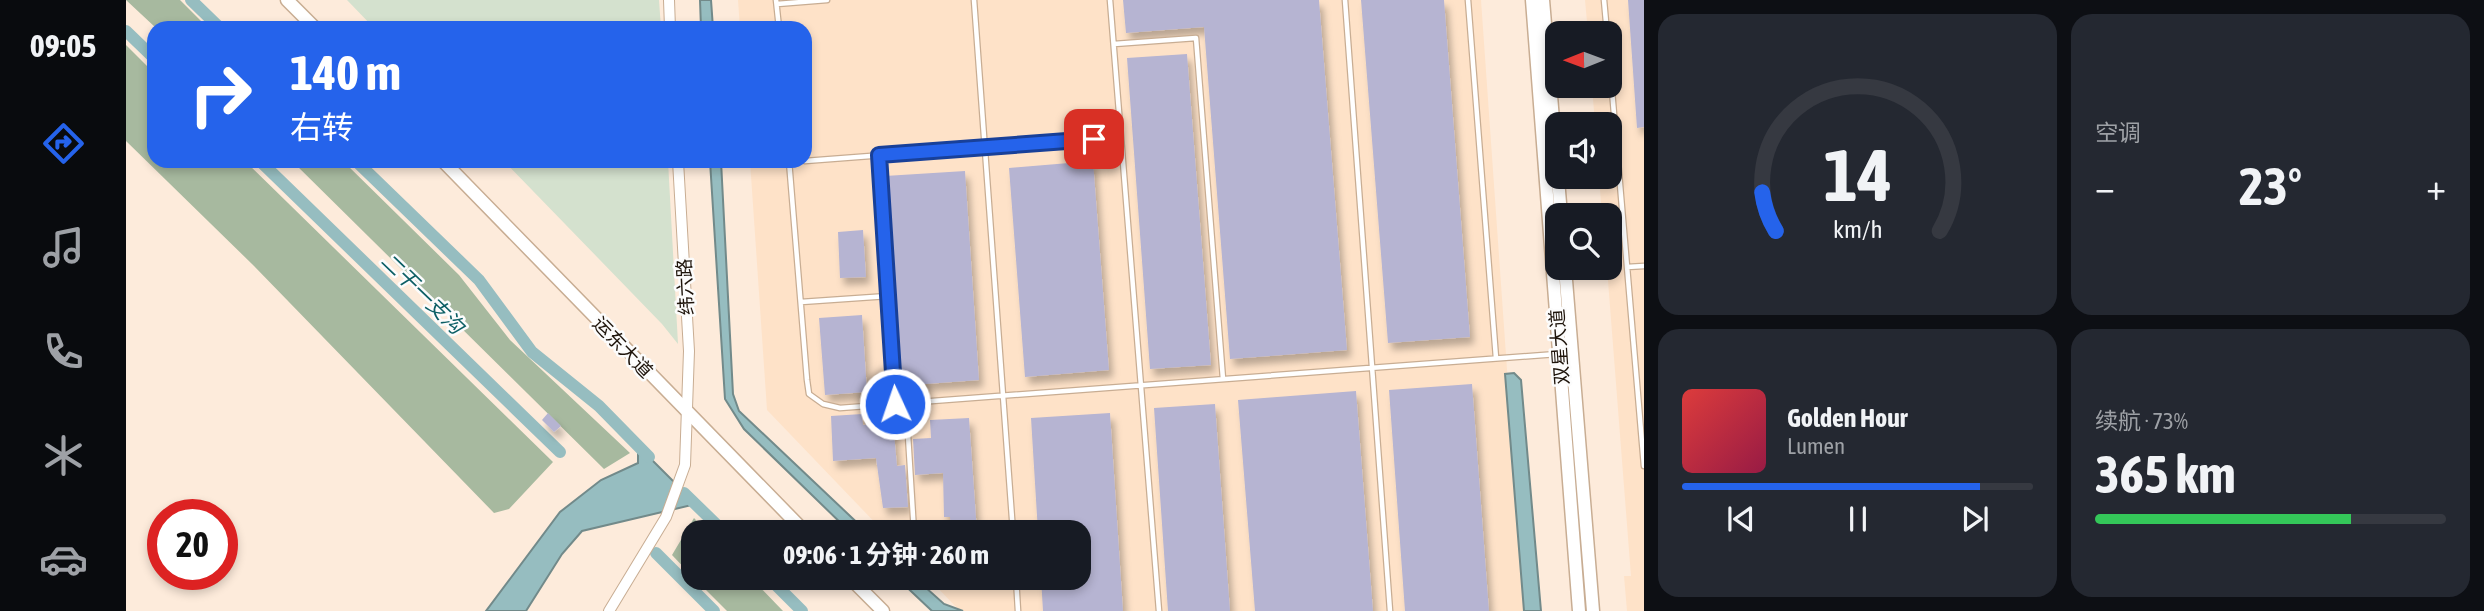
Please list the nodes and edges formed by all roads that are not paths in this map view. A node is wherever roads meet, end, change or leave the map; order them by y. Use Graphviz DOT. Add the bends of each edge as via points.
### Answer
graph roads {
  1 [pos="287,0"];
  2 [pos="669,0"];
  3 [pos="827,0"];
  4 [pos="974,0"];
  5 [pos="1110,0"];
  6 [pos="1345,0"];
  7 [pos="1468,0"];
  8 [pos="1532,0"];
  9 [pos="1543,0"];
  10 [pos="1604,0"];
  11 [pos="777,2"];
  12 [pos="308,21"];
  13 [pos="670,21"];
  14 [pos="778,21"];
  15 [pos="1606,21"];
  16 [pos="1114,44"];
  17 [pos="1613,98"];
  18 [pos="1121,137"];
  19 [pos="985,147"];
  20 [pos="879,155"];
  21 [pos="812,160"];
  22 [pos="450,168"];
  23 [pos="678,168"];
  24 [pos="790,168"];
  25 [pos="1560,203"];
  26 [pos="1644,266"];
  27 [pos="1627,268"];
  28 [pos="1565,280"];
  29 [pos="888,296"];
  30 [pos="800,302"];
  31 [pos="1566,353"];
  32 [pos="1496,358"];
  33 [pos="1371,368"];
  34 [pos="1223,379"];
  35 [pos="1141,386"];
  36 [pos="1003,396"];
  37 [pos="906,403"];
  38 [pos="895,404"];
  39 [pos="687,413"];
  40 [pos="1644,466"];
  41 [pos="793,520"];
  42 [pos="913,520"];
  43 [pos="1012,520"];
  44 [pos="862,590"];
  45 [pos="1017,590"];
  46 [pos="609,611"];
  47 [pos="884,611"];
  48 [pos="1018,611"];
  49 [pos="1159,611"];
  50 [pos="1391,611"];
  51 [pos="1579,611"];
  52 [pos="1593,611"];
  1 -- 12 [label="street"];
  2 -- 13 [label="street"];
  3 -- 11 [label="lane"];
  4 -- 19 [label="lane"];
  5 -- 16 [label="lane"];
  6 -- 33 [label="lane"];
  7 -- 32 [label="lane"];
  8 -- 31 [label="street, 双星大道"];
  9 -- 25 [label="street"];
  10 -- 15 [label="lane"];
  11 -- 14 [label="lane"];
  16 -- 18 [label="lane"];
  16 -- 34 [label="lane" via="1196,38"];
  17 -- 27 [label="lane"];
  18 -- 19 [label="lane"];
  18 -- 35 [label="lane"];
  19 -- 20 [label="lane"];
  19 -- 36 [label="lane"];
  20 -- 21 [label="lane"];
  20 -- 29 [label="lane"];
  22 -- 39 [label="street, 运东大道"];
  23 -- 39 [label="street, 纬六路" via="689,351"];
  24 -- 30 [label="lane"];
  26 -- 27 [label="lane"];
  27 -- 40 [label="lane"];
  28 -- 31 [label="street, 双星大道"];
  29 -- 30 [label="lane"];
  29 -- 38 [label="lane"];
  30 -- 38 [label="lane" via="809,394 822,404 840,408"];
  31 -- 32 [label="lane"];
  31 -- 51 [label="street, 双星大道"];
  31 -- 52 [label="street, 双星大道"];
  32 -- 33 [label="lane"];
  33 -- 34 [label="lane"];
  33 -- 50 [label="lane"];
  34 -- 35 [label="lane"];
  35 -- 36 [label="lane"];
  35 -- 49 [label="lane"];
  36 -- 37 [label="lane"];
  36 -- 43 [label="lane"];
  37 -- 38 [label="lane"];
  37 -- 42 [label="lane"];
  39 -- 41 [label="street, 运东大道"];
  39 -- 46 [label="street, 纬六路" via="685,465 676,497 645,557"];
  44 -- 47 [label="street"];
  45 -- 48 [label="lane"];
}
